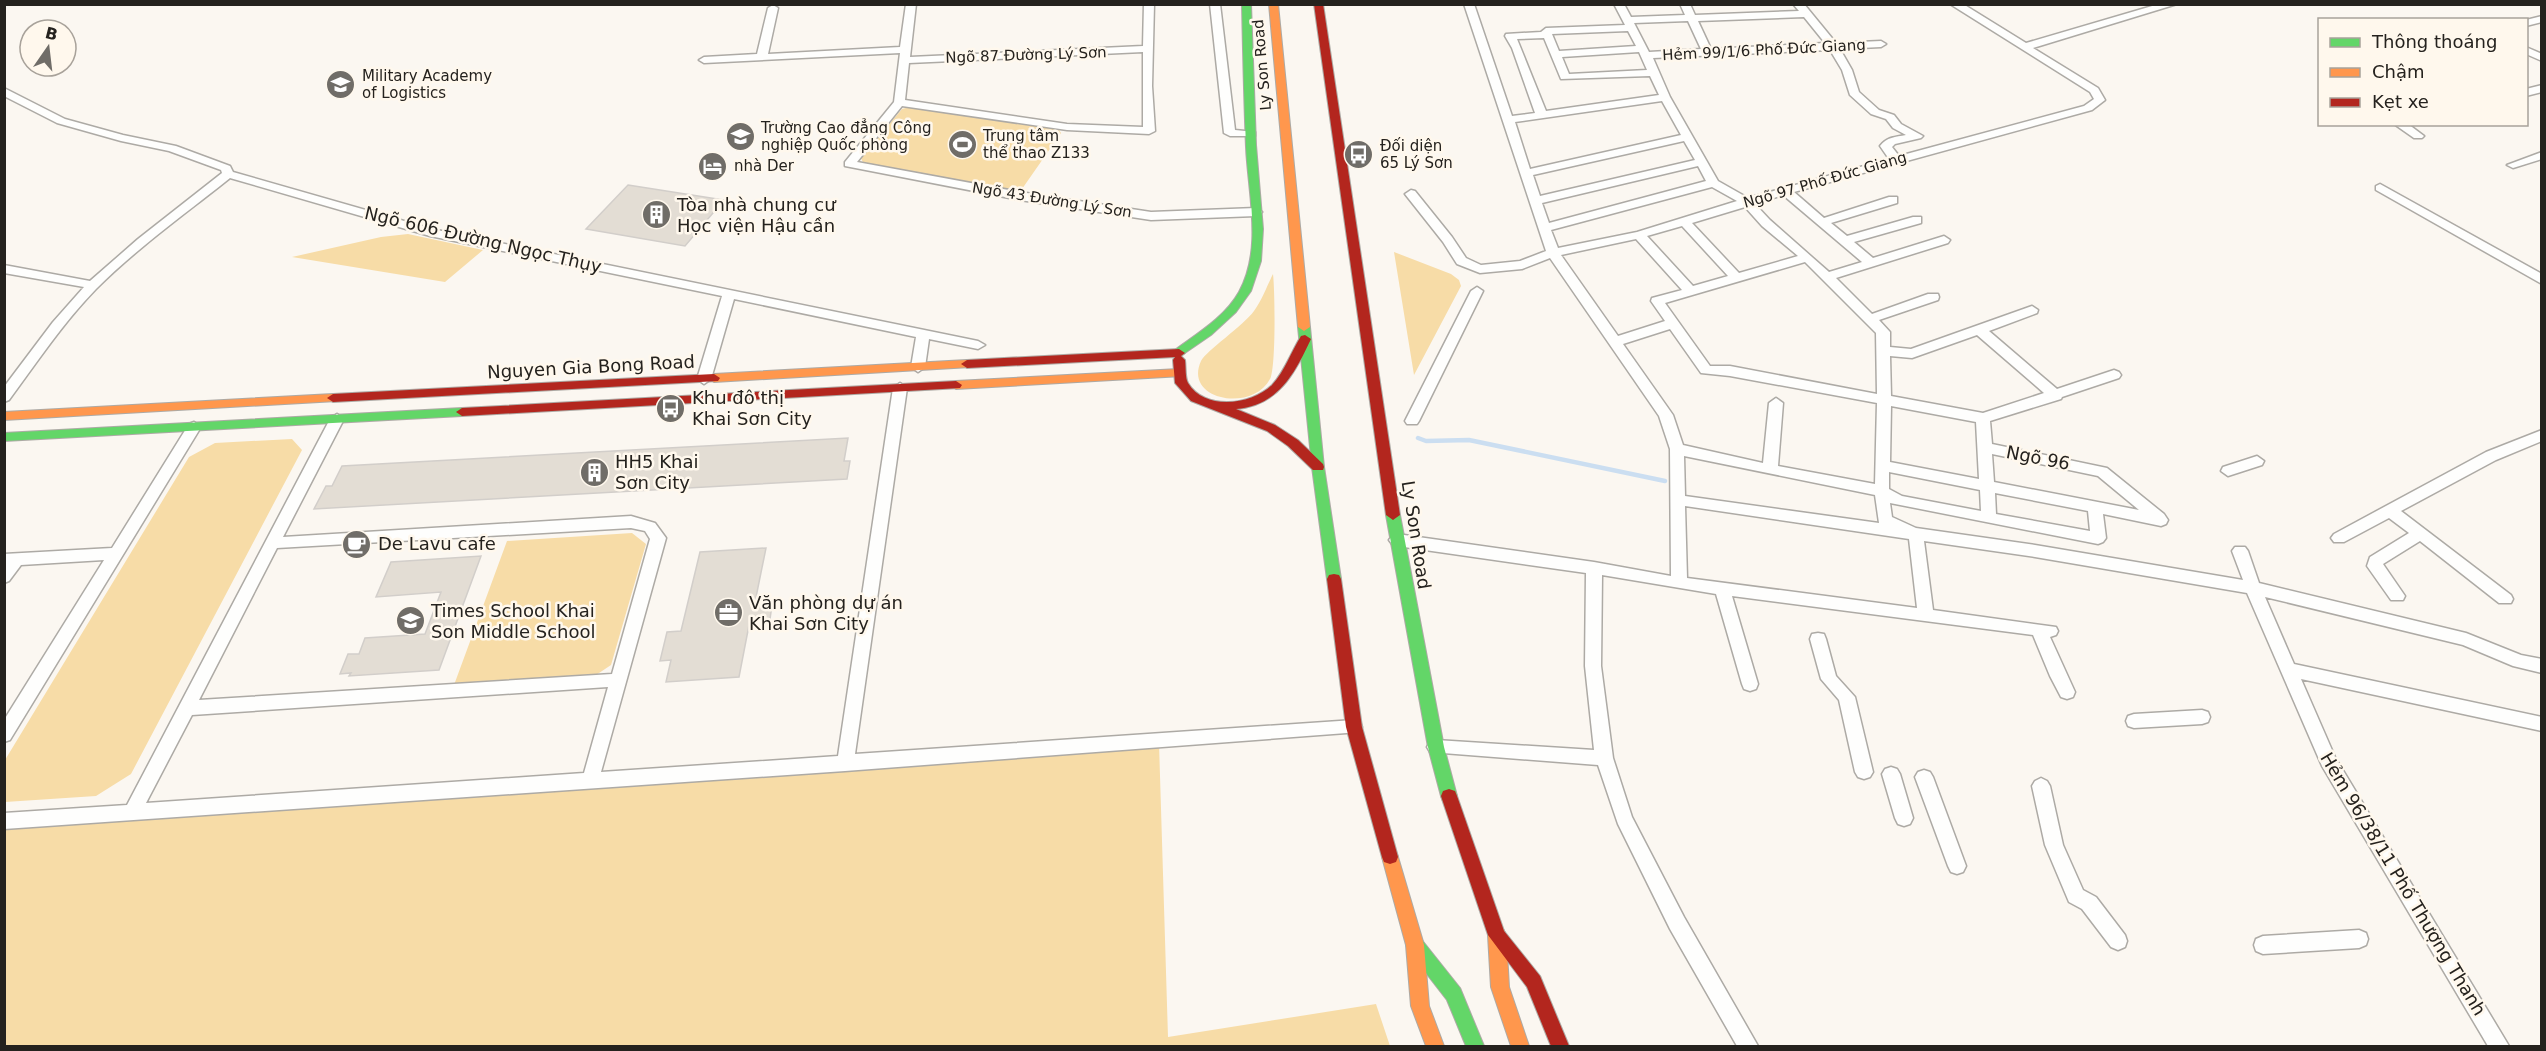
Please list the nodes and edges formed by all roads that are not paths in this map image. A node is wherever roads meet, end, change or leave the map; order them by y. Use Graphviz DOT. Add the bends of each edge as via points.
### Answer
graph roads {
  1 [pos="911,4"];
  2 [pos="1149,4"];
  3 [pos="1215,4"];
  4 [pos="1246,4"];
  5 [pos="1273,4"];
  6 [pos="1318,4"];
  7 [pos="1469,4"];
  8 [pos="1619,4"];
  9 [pos="1685,4"];
  10 [pos="1798,4"];
  11 [pos="1954,4"];
  12 [pos="2172,4"];
  13 [pos="773,8"];
  14 [pos="1808,14"];
  15 [pos="1692,18"];
  16 [pos="1629,24"];
  17 [pos="1547,33"];
  18 [pos="1881,44"];
  19 [pos="1832,46"];
  20 [pos="2024,48"];
  21 [pos="1147,49"];
  22 [pos="1707,51"];
  23 [pos="1644,52"];
  24 [pos="1555,54"];
  25 [pos="905,55"];
  26 [pos="762,57"];
  27 [pos="704,60"];
  28 [pos="1653,73"];
  29 [pos="4,91"];
  30 [pos="1665,97"];
  31 [pos="899,102"];
  32 [pos="1542,116"];
  33 [pos="1508,120"];
  34 [pos="2402,126"];
  35 [pos="1251,134"];
  36 [pos="2418,136"];
  37 [pos="1689,138"];
  38 [pos="2541,155"];
  39 [pos="1897,160"];
  40 [pos="1702,162"];
  41 [pos="2513,165"];
  42 [pos="1526,173"];
  43 [pos="228,174"];
  44 [pos="1713,183"];
  45 [pos="2380,188"];
  46 [pos="1786,192"];
  47 [pos="1411,194"];
  48 [pos="1893,200"];
  49 [pos="1535,201"];
  50 [pos="1747,202"];
  51 [pos="1256,212"];
  52 [pos="1684,220"];
  53 [pos="1917,220"];
  54 [pos="1822,222"];
  55 [pos="1544,228"];
  56 [pos="1639,235"];
  57 [pos="1944,240"];
  58 [pos="1844,241"];
  59 [pos="1553,253"];
  60 [pos="1808,257"];
  61 [pos="1870,263"];
  62 [pos="4,269"];
  63 [pos="1736,277"];
  64 [pos="1827,277"];
  65 [pos="2541,280"];
  66 [pos="93,285"];
  67 [pos="1477,291"];
  68 [pos="1690,291"];
  69 [pos="729,293"];
  70 [pos="1933,297"];
  71 [pos="2032,310"];
  72 [pos="1870,319"];
  73 [pos="1673,323"];
  74 [pos="1980,330"];
  75 [pos="923,334"];
  76 [pos="1305,339"];
  77 [pos="1615,342"];
  78 [pos="978,345"];
  79 [pos="1884,351"];
  80 [pos="1179,353"];
  81 [pos="918,367"];
  82 [pos="1179,373"];
  83 [pos="2114,375"];
  84 [pos="704,379"];
  85 [pos="900,388"];
  86 [pos="2056,396"];
  87 [pos="4,397"];
  88 [pos="348,398"];
  89 [pos="1885,399"];
  90 [pos="1776,403"];
  91 [pos="207,405"];
  92 [pos="1208,405"];
  93 [pos="4,416"];
  94 [pos="1983,418"];
  95 [pos="337,419"];
  96 [pos="1412,421"];
  97 [pos="194,427"];
  98 [pos="2541,435"];
  99 [pos="4,437"];
  100 [pos="1983,447"];
  101 [pos="1677,449"];
  102 [pos="2257,461"];
  103 [pos="1883,466"];
  104 [pos="1318,467"];
  105 [pos="1770,470"];
  106 [pos="2228,471"];
  107 [pos="1988,486"];
  108 [pos="1881,491"];
  109 [pos="1678,500"];
  110 [pos="2095,506"];
  111 [pos="2391,511"];
  112 [pos="1989,518"];
  113 [pos="2420,534"];
  114 [pos="1916,535"];
  115 [pos="2338,538"];
  116 [pos="1397,540"];
  117 [pos="273,543"];
  118 [pos="2240,551"];
  119 [pos="117,553"];
  120 [pos="11,559"];
  121 [pos="1594,568"];
  122 [pos="4,577"];
  123 [pos="1679,583"];
  124 [pos="2253,588"];
  125 [pos="1722,589"];
  126 [pos="2397,596"];
  127 [pos="2505,599"];
  128 [pos="1926,615"];
  129 [pos="1818,639"];
  130 [pos="2541,666"];
  131 [pos="2289,670"];
  132 [pos="618,680"];
  133 [pos="1750,684"];
  134 [pos="2067,692"];
  135 [pos="187,708"];
  136 [pos="2202,717"];
  137 [pos="9,720"];
  138 [pos="2134,721"];
  139 [pos="2541,724"];
  140 [pos="1354,727"];
  141 [pos="4,735"];
  142 [pos="1436,747"];
  143 [pos="1604,758"];
  144 [pos="845,764"];
  145 [pos="1864,772"];
  146 [pos="1891,774"];
  147 [pos="1924,777"];
  148 [pos="590,782"];
  149 [pos="2041,786"];
  150 [pos="132,813"];
  151 [pos="1904,818"];
  152 [pos="4,821"];
  153 [pos="1957,866"];
  154 [pos="1497,935"];
  155 [pos="2359,939"];
  156 [pos="2118,941"];
  157 [pos="1415,945"];
  158 [pos="2263,945"];
  159 [pos="1473,1042"];
  160 [pos="1435,1047"];
  161 [pos="1520,1047"];
  162 [pos="1560,1047"];
  163 [pos="1748,1047"];
  164 [pos="2499,1047"];
  1 -- 25 [label="street"];
  2 -- 21 [label="street"];
  3 -- 35 [label="street" via="1230,133"];
  4 -- 35 [label="main road, Ly Son Road"];
  5 -- 76 [label="main road, Ly Son Road"];
  6 -- 116 [label="main road, Ly Son Road"];
  7 -- 33 [label="street"];
  8 -- 16 [label="street"];
  9 -- 15 [label="street"];
  10 -- 14 [label="street"];
  11 -- 20 [label="street, Ngõ 97 Phố Đức Giang"];
  12 -- 20 [label="street"];
  13 -- 26 [label="street"];
  14 -- 15 [label="street"];
  14 -- 19 [label="street"];
  15 -- 16 [label="street"];
  15 -- 22 [label="street"];
  16 -- 17 [label="street"];
  16 -- 23 [label="street"];
  17 -- 24 [label="street"];
  17 -- 32 [label="street" via="1510,36"];
  18 -- 19 [label="street, Hẻm 99/1/6 Phố Đức Giang"];
  19 -- 22 [label="street, Hẻm 99/1/6 Phố Đức Giang"];
  19 -- 39 [label="street" via="1852,81 1854,93 1875,112 1890,117 1897,126 1917,136 1891,141 1886,146"];
  20 -- 39 [label="street, Ngõ 97 Phố Đức Giang" via="2094,90 2100,100 2088,108"];
  21 -- 25 [label="street, Ngõ 87 Đường Lý Sơn"];
  21 -- 31 [label="street" via="1149,131 1067,128"];
  22 -- 23 [label="street, Hẻm 99/1/6 Phố Đức Giang"];
  23 -- 24 [label="street, Hẻm 99/1/6 Phố Đức Giang"];
  23 -- 28 [label="street"];
  24 -- 28 [label="street" via="1565,77"];
  25 -- 26 [label="street, Ngõ 87 Đường Lý Sơn"];
  25 -- 31 [label="street"];
  26 -- 27 [label="street, Ngõ 87 Đường Lý Sơn"];
  28 -- 30 [label="street"];
  29 -- 43 [label="street, Ngõ 606 Đường Ngọc Thụy" via="61,121 172,148 218,163"];
  30 -- 32 [label="street"];
  30 -- 37 [label="street"];
  31 -- 51 [label="street, Ngõ 43 Đường Lý Sơn" via="849,164 1151,216"];
  32 -- 33 [label="street"];
  33 -- 42 [label="street"];
  34 -- 36 [label="street"];
  35 -- 51 [label="main road, Ly Son Road"];
  37 -- 40 [label="street"];
  37 -- 42 [label="street"];
  38 -- 41 [label="street"];
  39 -- 46 [label="street, Ngõ 97 Phố Đức Giang"];
  40 -- 44 [label="street"];
  40 -- 49 [label="street"];
  42 -- 49 [label="street"];
  43 -- 66 [label="street"];
  43 -- 69 [label="street, Ngõ 606 Đường Ngọc Thụy" via="419,229"];
  44 -- 50 [label="street"];
  44 -- 55 [label="street"];
  45 -- 65 [label="street"];
  46 -- 50 [label="street, Ngõ 97 Phố Đức Giang"];
  46 -- 54 [label="street"];
  47 -- 59 [label="street, Ngõ 97 Phố Đức Giang" via="1461,261 1470,265 1480,269 1522,265"];
  48 -- 54 [label="street"];
  49 -- 55 [label="street"];
  50 -- 52 [label="street, Ngõ 97 Phố Đức Giang"];
  50 -- 60 [label="street"];
  51 -- 80 [label="main road, Ly Son Road" via="1256,256 1240,302 1231,314"];
  52 -- 56 [label="street, Ngõ 97 Phố Đức Giang"];
  52 -- 63 [label="street"];
  53 -- 58 [label="street"];
  54 -- 58 [label="street"];
  55 -- 59 [label="street"];
  56 -- 59 [label="street, Ngõ 97 Phố Đức Giang"];
  56 -- 68 [label="street"];
  57 -- 61 [label="street"];
  58 -- 61 [label="street"];
  59 -- 77 [label="street"];
  60 -- 63 [label="street"];
  60 -- 64 [label="street"];
  61 -- 64 [label="street"];
  62 -- 66 [label="street"];
  63 -- 68 [label="street"];
  64 -- 72 [label="street"];
  66 -- 87 [label="street"];
  67 -- 96 [label="street"];
  68 -- 73 [label="street" via="1657,301"];
  69 -- 75 [label="street, Ngõ 606 Đường Ngọc Thụy"];
  69 -- 84 [label="street"];
  70 -- 72 [label="street"];
  71 -- 74 [label="street"];
  72 -- 79 [label="street" via="1883,332"];
  73 -- 77 [label="street"];
  73 -- 89 [label="street" via="1706,370"];
  74 -- 79 [label="street" via="1912,354"];
  74 -- 86 [label="street"];
  75 -- 78 [label="street, Ngõ 606 Đường Ngọc Thụy"];
  75 -- 81 [label="street"];
  76 -- 92 [label="main road" via="1281,386 1271,395 1247,406"];
  76 -- 104 [label="main road, Ly Son Road"];
  77 -- 101 [label="street" via="1666,415"];
  79 -- 89 [label="street"];
  80 -- 81 [label="main road, Nguyen Gia Bong Road"];
  80 -- 82 [label="main road"];
  81 -- 84 [label="main road, Nguyen Gia Bong Road"];
  81 -- 85 [label="main road"];
  82 -- 85 [label="main road"];
  82 -- 92 [label="main road" via="1187,392"];
  83 -- 86 [label="street"];
  84 -- 88 [label="main road, Nguyen Gia Bong Road"];
  85 -- 95 [label="main road"];
  85 -- 144 [label="street"];
  86 -- 94 [label="street"];
  88 -- 91 [label="main road, Nguyen Gia Bong Road"];
  88 -- 95 [label="main road"];
  89 -- 94 [label="street"];
  89 -- 103 [label="street"];
  90 -- 105 [label="street"];
  91 -- 93 [label="main road, Nguyen Gia Bong Road"];
  91 -- 97 [label="main road"];
  92 -- 104 [label="main road" via="1282,434"];
  94 -- 100 [label="street"];
  95 -- 97 [label="main road"];
  95 -- 117 [label="street"];
  97 -- 99 [label="main road"];
  97 -- 119 [label="street"];
  98 -- 111 [label="street" via="2491,456"];
  100 -- 107 [label="street"];
  100 -- 110 [label="street, Ngõ 96" via="2102,472 2161,520"];
  101 -- 105 [label="street"];
  101 -- 109 [label="street"];
  102 -- 106 [label="street"];
  103 -- 107 [label="street"];
  103 -- 108 [label="street"];
  104 -- 140 [label="main road, Ly Son Road"];
  105 -- 108 [label="street"];
  107 -- 110 [label="street"];
  107 -- 112 [label="street"];
  108 -- 112 [label="street" via="1898,501"];
  108 -- 114 [label="street" via="1885,520"];
  109 -- 114 [label="street"];
  109 -- 123 [label="street"];
  110 -- 112 [label="street" via="2098,538"];
  111 -- 113 [label="street"];
  111 -- 115 [label="street"];
  113 -- 126 [label="street" via="2375,561"];
  113 -- 127 [label="street"];
  114 -- 124 [label="street"];
  114 -- 128 [label="street"];
  116 -- 121 [label="street"];
  116 -- 142 [label="main road, Ly Son Road"];
  117 -- 132 [label="street" via="631,522 650,527 658,538"];
  117 -- 135 [label="street"];
  118 -- 124 [label="street, Hẻm 96/38/11 Phố Thượng Thanh"];
  119 -- 120 [label="street"];
  119 -- 137 [label="street"];
  120 -- 122 [label="street"];
  121 -- 123 [label="street"];
  121 -- 143 [label="street" via="1593,666"];
  123 -- 125 [label="street"];
  124 -- 130 [label="street" via="2466,639 2519,662"];
  124 -- 131 [label="street, Hẻm 96/38/11 Phố Thượng Thanh"];
  125 -- 128 [label="street"];
  125 -- 133 [label="street"];
  128 -- 134 [label="street" via="2045,630 2058,676"];
  129 -- 145 [label="street" via="1829,679 1846,697"];
  131 -- 139 [label="street"];
  131 -- 164 [label="street, Hẻm 96/38/11 Phố Thượng Thanh" via="2328,761"];
  132 -- 135 [label="street"];
  132 -- 148 [label="street"];
  135 -- 150 [label="street"];
  136 -- 138 [label="street"];
  137 -- 141 [label="street"];
  140 -- 144 [label="street"];
  140 -- 157 [label="main road, Ly Son Road"];
  142 -- 143 [label="street"];
  142 -- 154 [label="main road, Ly Son Road" via="1455,816"];
  143 -- 163 [label="street" via="1624,819 1677,923"];
  144 -- 148 [label="street"];
  146 -- 151 [label="street"];
  147 -- 153 [label="street"];
  148 -- 150 [label="street"];
  149 -- 156 [label="street" via="2054,845 2076,896 2090,903"];
  150 -- 152 [label="street"];
  154 -- 161 [label="main road" via="1500,987"];
  154 -- 162 [label="main road, Ly Son Road" via="1534,982"];
  155 -- 158 [label="street"];
  157 -- 159 [label="main road" via="1454,994"];
  157 -- 160 [label="main road, Ly Son Road" via="1420,1006"];
}
